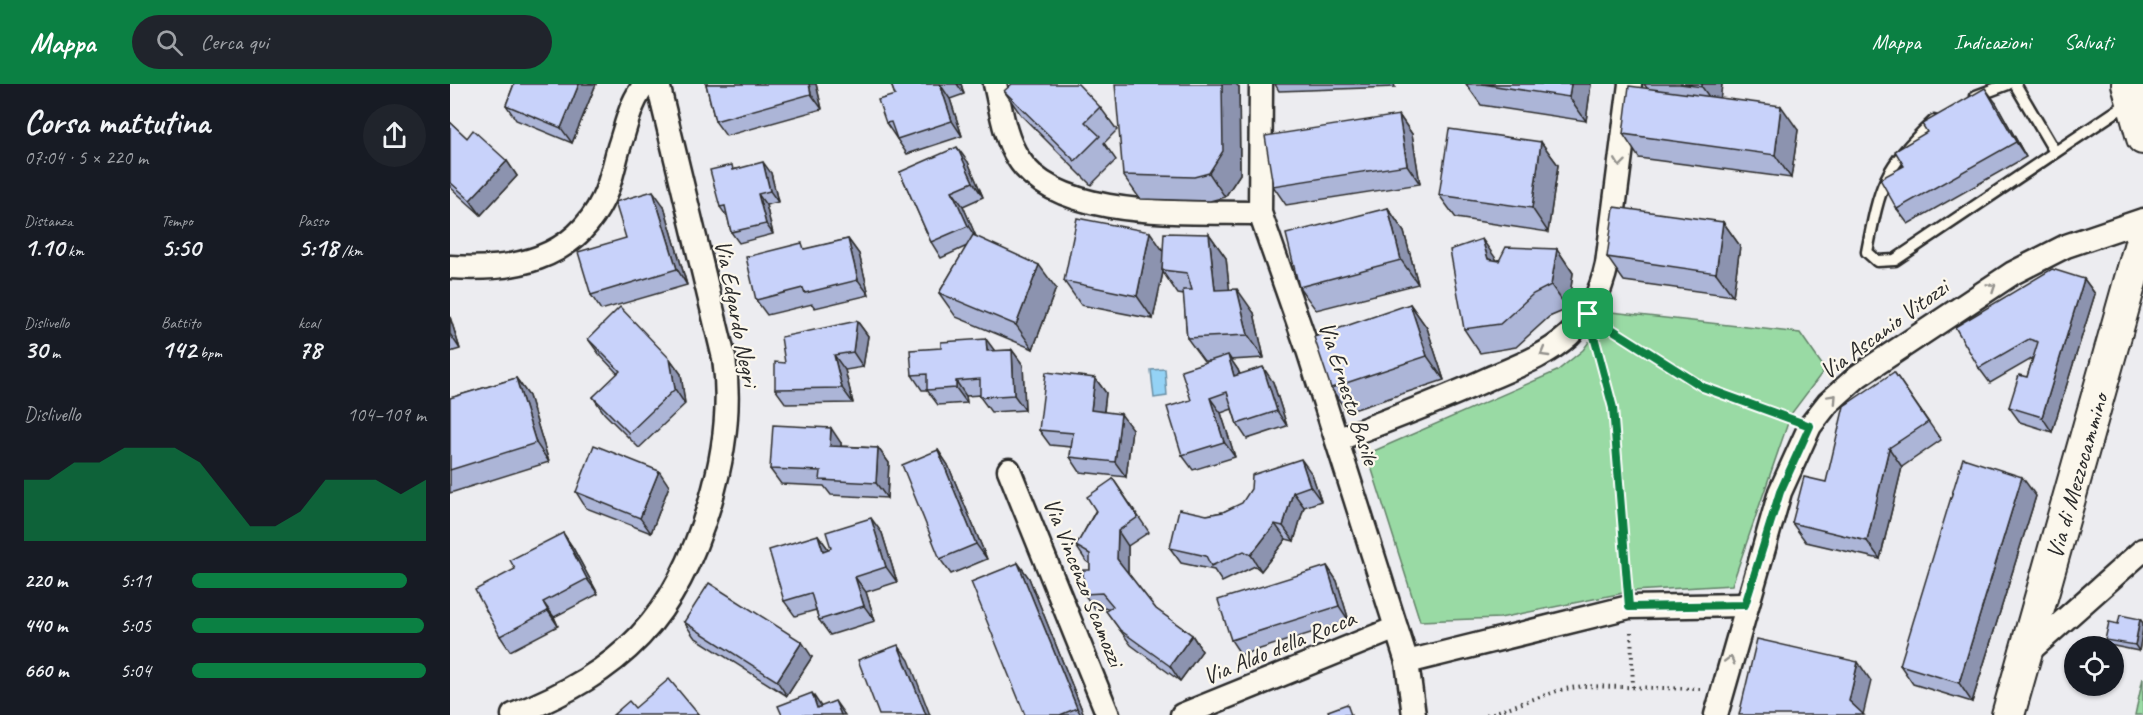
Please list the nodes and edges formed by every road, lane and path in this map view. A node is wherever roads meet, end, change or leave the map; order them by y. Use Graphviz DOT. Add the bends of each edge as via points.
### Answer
graph roads {
  1 [pos="646,84"];
  2 [pos="658,84"];
  3 [pos="995,84"];
  4 [pos="1261,84"];
  5 [pos="1630,84"];
  6 [pos="2008,84"];
  7 [pos="2015,84"];
  8 [pos="2130,92"];
  9 [pos="1963,101"];
  10 [pos="1941,115"];
  11 [pos="2143,138"];
  12 [pos="2055,152"];
  13 [pos="1260,213"];
  14 [pos="2143,220"];
  15 [pos="2143,236"];
  16 [pos="450,267"];
  17 [pos="2143,300"];
  18 [pos="1588,314"];
  19 [pos="2118,329"];
  20 [pos="1810,426"];
  21 [pos="1337,440"];
  22 [pos="1009,470"];
  23 [pos="2143,550"];
  24 [pos="1745,605"];
  25 [pos="1629,607"];
  26 [pos="1395,628"];
  27 [pos="2026,654"];
  28 [pos="1407,662"];
  29 [pos="1633,687"];
  30 [pos="1722,689"];
  31 [pos="513,715"];
  32 [pos="1108,715"];
  33 [pos="1182,715"];
  34 [pos="1414,715"];
  35 [pos="1487,715"];
  36 [pos="1716,715"];
  37 [pos="2008,715"];
  1 -- 16 [label="street" via="636,99 603,200 578,235 561,249 535,260"];
  2 -- 31 [label="street, Via Edgardo Negri" via="724,358 727,396 720,461 699,540 687,569 646,629 590,679"];
  3 -- 13 [label="street" via="1013,150 1029,173 1045,185 1078,199 1114,207"];
  4 -- 13 [label="street, Via Ernesto Basile"];
  5 -- 18 [label="street, one-way" via="1607,264 1601,290"];
  6 -- 9 [label="lane"];
  7 -- 12 [label="lane"];
  8 -- 11 [label="main road"];
  8 -- 12 [label="lane"];
  10 -- 12 [label="lane" via="1905,149 1884,178 1867,252 1877,261 1895,260"];
  13 -- 21 [label="street, Via Ernesto Basile"];
  20 -- 14 [label="street, Via Ascanio Vitozzi, one-way" via="1850,382 2013,273 2060,249"];
  15 -- 19 [label="main road, Via di Mezzocammino"];
  17 -- 19 [label="main road"];
  18 -- 20 [label="path" via="1703,387"];
  18 -- 21 [label="street, one-way" via="1546,353 1447,398"];
  18 -- 25 [label="path" via="1613,408"];
  19 -- 27 [label="main road, Via di Mezzocammino"];
  20 -- 24 [label="street, Via Ascanio Vitozzi" via="1780,492"];
  21 -- 26 [label="street, Via Ernesto Basile"];
  22 -- 32 [label="street, Via Vincenzo Scamozzi"];
  23 -- 27 [label="street"];
  24 -- 25 [label="street"];
  30 -- 24 [label="street, Via Ascanio Vitozzi, one-way"];
  25 -- 28 [label="street"];
  25 -- 29 [label="path"];
  26 -- 28 [label="street, Via Ernesto Basile"];
  26 -- 33 [label="street, Via Aldo della Rocca"];
  27 -- 37 [label="main road, Via di Mezzocammino"];
  28 -- 34 [label="street, Via Ernesto Basile"];
  29 -- 30 [label="path"];
  29 -- 35 [label="path" via="1578,686"];
  30 -- 36 [label="street, Via Ascanio Vitozzi"];
}
